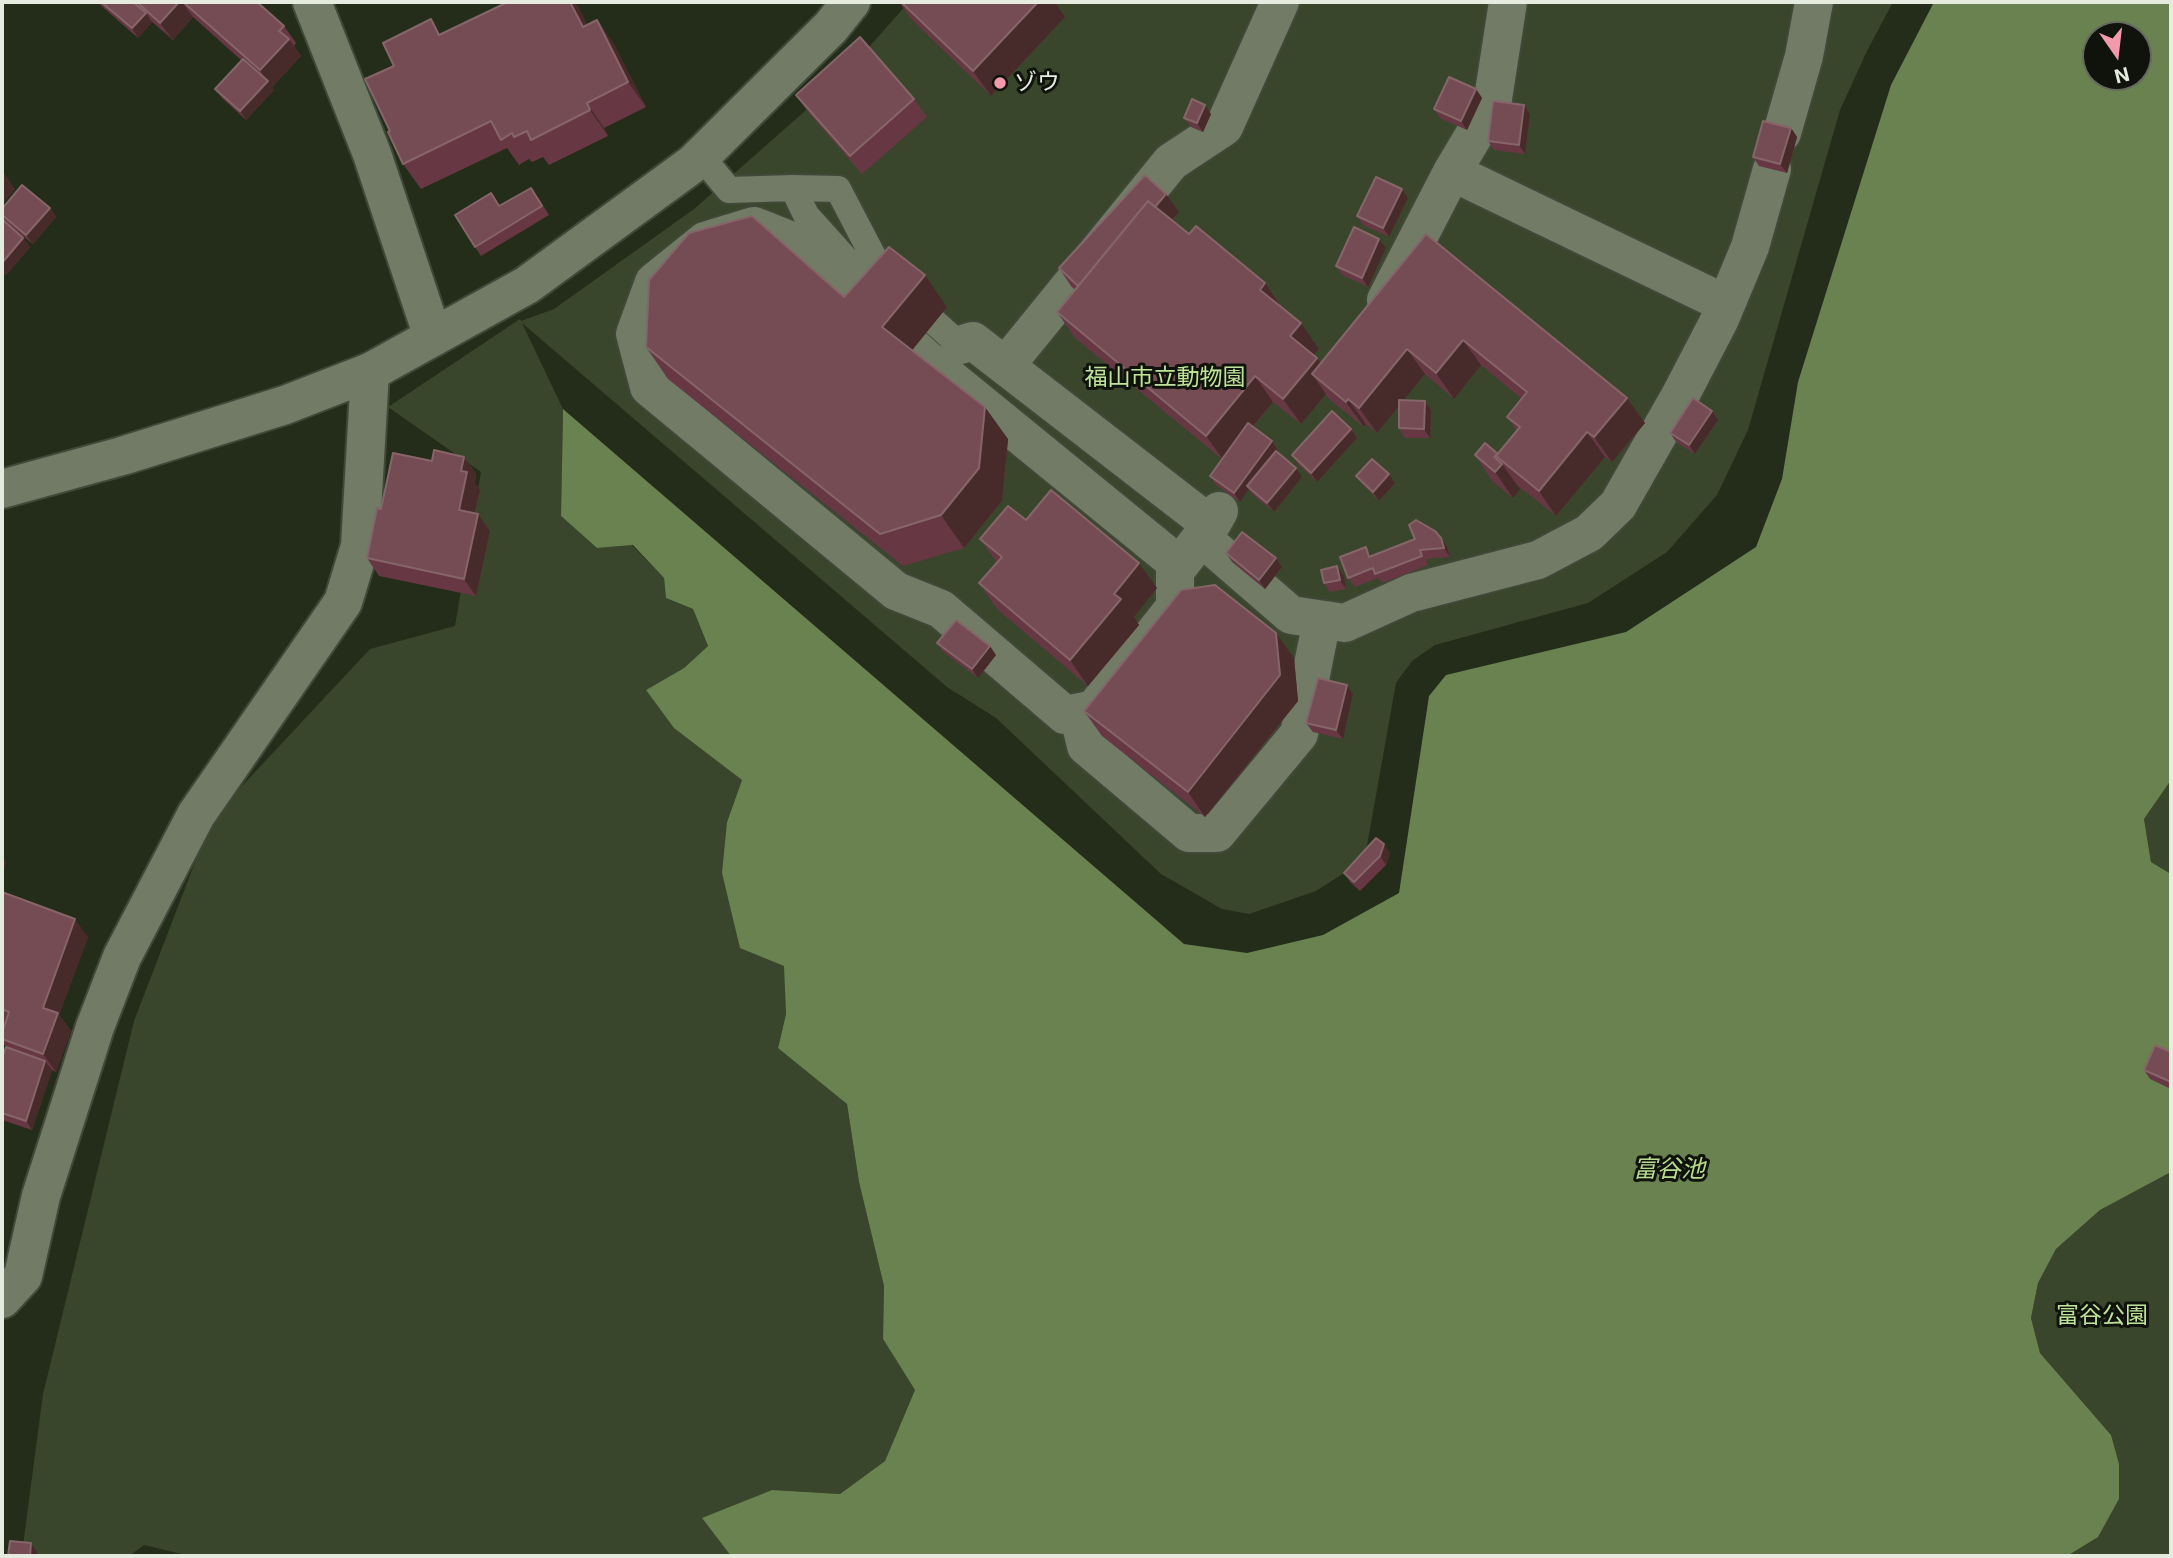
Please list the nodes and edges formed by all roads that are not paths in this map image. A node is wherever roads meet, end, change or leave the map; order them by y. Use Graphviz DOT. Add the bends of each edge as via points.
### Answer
graph roads {
  1 [pos="312,2"];
  2 [pos="851,2"];
  3 [pos="1280,2"];
  4 [pos="1508,2"];
  5 [pos="1815,2"];
  6 [pos="1782,133"];
  7 [pos="701,156"];
  8 [pos="1772,169"];
  9 [pos="1452,172"];
  10 [pos="793,188"];
  11 [pos="884,276"];
  12 [pos="1726,304"];
  13 [pos="1364,330"];
  14 [pos="433,337"];
  15 [pos="960,345"];
  16 [pos="1006,365"];
  17 [pos="370,372"];
  18 [pos="2,489"];
  19 [pos="1203,535"];
  20 [pos="1322,620"];
  21 [pos="1079,713"];
  22 [pos="2,1299"];
  1 -- 14 [label="street" via="372,154"];
  2 -- 7 [label="street"];
  3 -- 16 [label="street" via="1224,127 1171,162"];
  4 -- 9 [label="street" via="1492,104"];
  5 -- 6 [label="street"];
  7 -- 10 [label="lane" via="729,190"];
  7 -- 14 [label="street" via="527,285"];
  8 -- 12 [label="street" via="1750,247"];
  9 -- 12 [label="street"];
  9 -- 13 [label="street" via="1380,312"];
  10 -- 11 [label="lane" via="806,215 860,275"];
  10 -- 11 [label="lane" via="838,190"];
  11 -- 15 [label="lane"];
  12 -- 20 [label="street" via="1618,505 1589,533 1538,560 1411,593 1345,623"];
  14 -- 17 [label="street"];
  15 -- 16 [label="street" via="973,341"];
  16 -- 19 [label="street"];
  17 -- 18 [label="street" via="272,409"];
  17 -- 22 [label="street" via="360,546 343,602 196,814 122,957 41,1196 23,1276"];
  19 -- 20 [label="street" via="1291,615"];
  19 -- 21 [label="street" via="1175,570 1175,607 1094,709"];
  19 -- 21 [label="street" via="924,358 802,245 754,226 705,241 654,282 635,334 649,387 896,591 941,609 1065,715"];
  20 -- 21 [label="street" via="1299,734 1217,833 1189,833 1086,747"];
}
